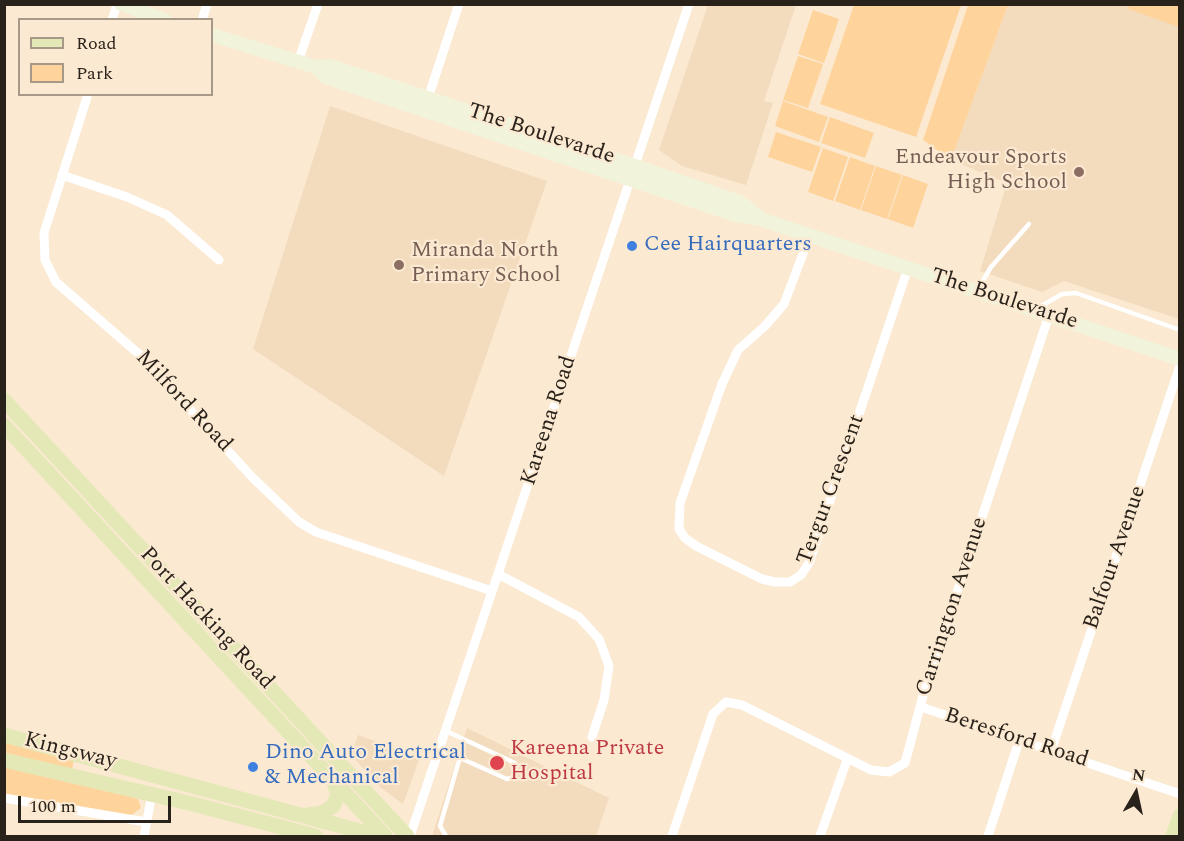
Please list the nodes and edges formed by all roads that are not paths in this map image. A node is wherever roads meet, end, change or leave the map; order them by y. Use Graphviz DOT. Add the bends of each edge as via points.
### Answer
graph roads {
  1 [pos="119,4"];
  2 [pos="318,4"];
  3 [pos="459,4"];
  4 [pos="689,4"];
  5 [pos="113,18"];
  6 [pos="159,18"];
  7 [pos="213,35"];
  8 [pos="298,62"];
  9 [pos="87,96"];
  10 [pos="426,104"];
  11 [pos="632,172"];
  12 [pos="62,175"];
  13 [pos="1029,225"];
  14 [pos="810,236"];
  15 [pos="219,260"];
  16 [pos="908,268"];
  17 [pos="976,291"];
  18 [pos="1034,310"];
  19 [pos="1049,315"];
  20 [pos="1179,330"];
  21 [pos="1179,359"];
  22 [pos="1179,366"];
  23 [pos="4,400"];
  24 [pos="16,413"];
  25 [pos="5,425"];
  26 [pos="498,574"];
  27 [pos="492,591"];
  28 [pos="921,707"];
  29 [pos="446,731"];
  30 [pos="4,735"];
  31 [pos="592,737"];
  32 [pos="465,740"];
  33 [pos="1019,741"];
  34 [pos="440,749"];
  35 [pos="1051,751"];
  36 [pos="460,758"];
  37 [pos="4,759"];
  38 [pos="847,760"];
  39 [pos="157,774"];
  40 [pos="334,782"];
  41 [pos="152,794"];
  42 [pos="1179,794"];
  43 [pos="4,798"];
  44 [pos="296,814"];
  45 [pos="1179,816"];
  46 [pos="146,822"];
  47 [pos="144,837"];
  48 [pos="315,837"];
  49 [pos="378,837"];
  50 [pos="385,837"];
  51 [pos="409,837"];
  52 [pos="446,837"];
  53 [pos="672,837"];
  54 [pos="820,837"];
  55 [pos="988,837"];
  56 [pos="1173,837"];
  1 -- 5 [label="street"];
  1 -- 6 [label="main road"];
  2 -- 8 [label="street"];
  3 -- 10 [label="street"];
  4 -- 11 [label="street, Kareena Road"];
  7 -- 8 [label="main road, The Boulevarde"];
  8 -- 10 [label="main road, The Boulevarde" via="316,67 326,77"];
  9 -- 12 [label="street, Milford Road"];
  10 -- 11 [label="main road, The Boulevarde"];
  11 -- 14 [label="main road, The Boulevarde" via="740,202 760,219"];
  11 -- 26 [label="street, Kareena Road"];
  12 -- 15 [label="street" via="168,215"];
  12 -- 27 [label="street, Milford Road" via="44,233 45,260 56,282 133,348 252,477 299,522 316,532"];
  13 -- 17 [label="lane" via="991,267"];
  14 -- 16 [label="main road, The Boulevarde"];
  14 -- 16 [label="street, Tergur Crescent" via="784,304 738,350 680,503 679,529 685,538 762,579 790,582 809,563"];
  16 -- 17 [label="main road, The Boulevarde"];
  17 -- 18 [label="main road, The Boulevarde"];
  18 -- 19 [label="main road, The Boulevarde"];
  18 -- 20 [label="lane" via="1062,294 1076,293"];
  19 -- 21 [label="main road, The Boulevarde"];
  19 -- 28 [label="street, Carrington Avenue"];
  22 -- 35 [label="street, Balfour Avenue"];
  23 -- 24 [label="main road, Port Hacking Road"];
  24 -- 25 [label="main road"];
  24 -- 51 [label="main road, Port Hacking Road"];
  25 -- 40 [label="main road, Port Hacking Road"];
  26 -- 27 [label="street, Kareena Road"];
  26 -- 31 [label="street" via="579,617 598,639 609,666 604,700"];
  27 -- 29 [label="street, Kareena Road"];
  28 -- 33 [label="street, Beresford Road"];
  28 -- 38 [label="street, Carrington Avenue" via="908,756 898,769 882,773"];
  29 -- 32 [label="lane"];
  29 -- 34 [label="street, Kareena Road"];
  30 -- 39 [label="main road, Kingsway"];
  32 -- 36 [label="lane"];
  32 -- 36 [label="lane" via="515,763 516,768 507,780"];
  33 -- 35 [label="street, Beresford Road"];
  33 -- 55 [label="street"];
  34 -- 36 [label="lane"];
  34 -- 51 [label="street, Kareena Road"];
  35 -- 42 [label="street, Beresford Road"];
  36 -- 52 [label="lane" via="440,826"];
  37 -- 41 [label="main road, Kingsway"];
  38 -- 53 [label="street, Carrington Avenue" via="742,705 726,702 713,714"];
  38 -- 54 [label="street"];
  39 -- 41 [label="main road"];
  39 -- 44 [label="main road, Kingsway"];
  40 -- 44 [label="main road" via="338,795 331,808 318,814"];
  40 -- 50 [label="main road, Port Hacking Road"];
  41 -- 46 [label="street"];
  41 -- 48 [label="main road, Kingsway"];
  43 -- 46 [label="street"];
  44 -- 49 [label="main road, Kingsway"];
  45 -- 56 [label="main road"];
  46 -- 47 [label="street"];
}
